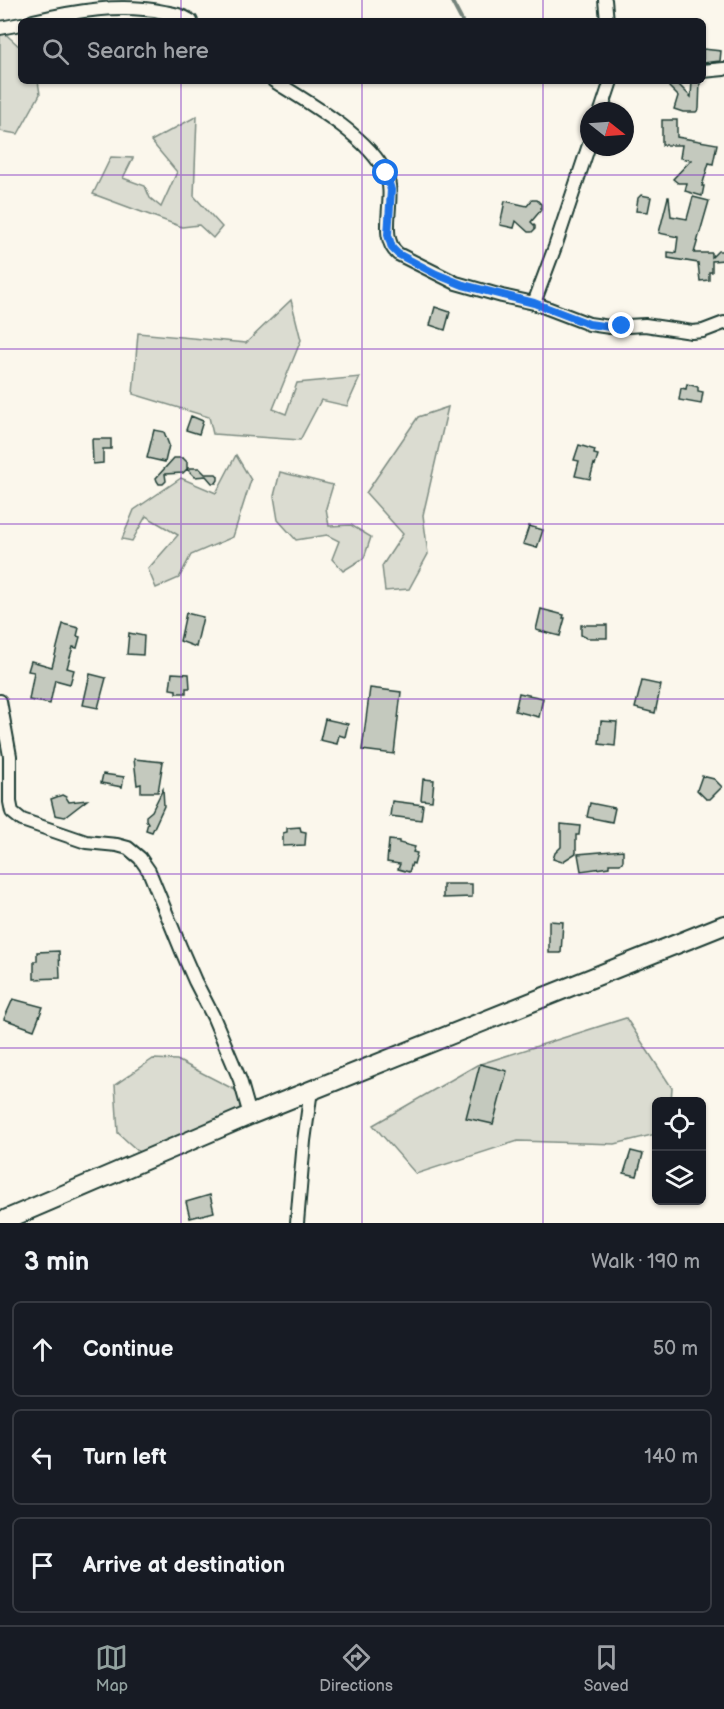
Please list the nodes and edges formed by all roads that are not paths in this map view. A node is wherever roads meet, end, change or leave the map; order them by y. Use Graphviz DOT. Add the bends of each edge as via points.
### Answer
graph roads {
  1 [pos="605,0"];
  2 [pos="47,18"];
  3 [pos="186,18"];
  4 [pos="607,18"];
  5 [pos="18,25"];
  6 [pos="0,28"];
  7 [pos="724,69"];
  8 [pos="706,71"];
  9 [pos="279,84"];
  10 [pos="610,84"];
  11 [pos="604,102"];
  12 [pos="585,156"];
  13 [pos="534,303"];
  14 [pos="724,323"];
  15 [pos="0,701"];
  16 [pos="724,925"];
  17 [pos="311,1090"];
  18 [pos="249,1115"];
  19 [pos="0,1222"];
  20 [pos="297,1223"];
  1 -- 4 [label="street"];
  2 -- 3 [label="street" via="90,9 130,8"];
  5 -- 6 [label="street"];
  7 -- 8 [label="street"];
  9 -- 13 [label="street" via="345,129 381,164 391,190 388,235 395,251 456,283"];
  10 -- 11 [label="street"];
  12 -- 13 [label="street"];
  13 -- 14 [label="street" via="600,326 693,332"];
  15 -- 18 [label="street" via="10,756 12,812 22,820 86,842 128,848 140,858 213,1016 241,1083"];
  16 -- 17 [label="street"];
  17 -- 18 [label="street"];
  17 -- 20 [label="street"];
  18 -- 19 [label="street"];
}
